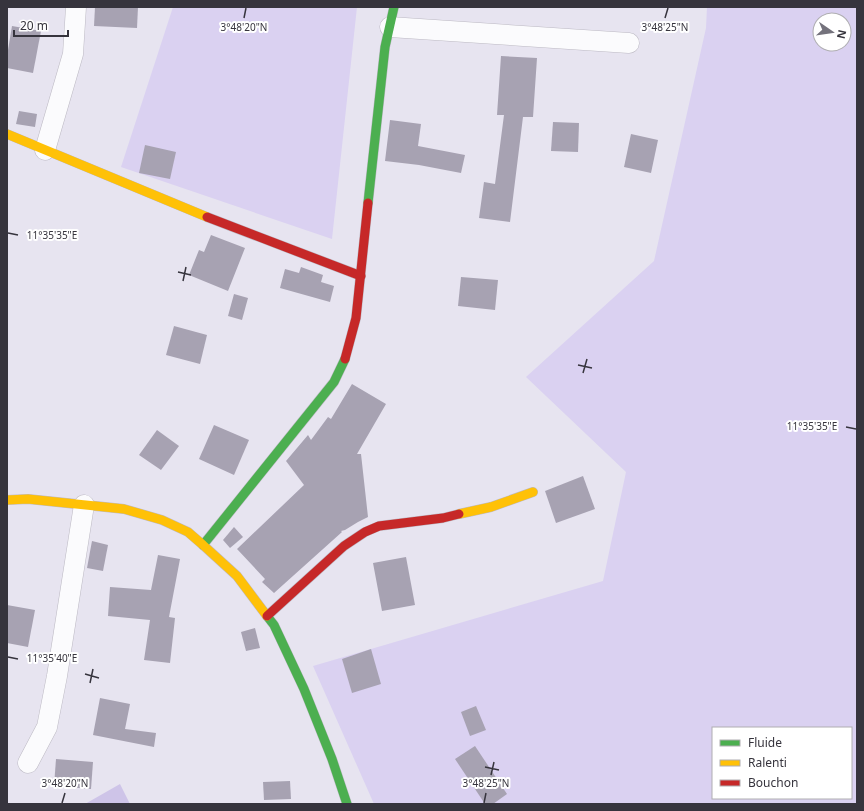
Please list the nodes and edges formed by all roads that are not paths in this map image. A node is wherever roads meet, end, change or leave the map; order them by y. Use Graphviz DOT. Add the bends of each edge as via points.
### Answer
graph roads {
  1 [pos="76,7"];
  2 [pos="394,7"];
  3 [pos="390,27"];
  4 [pos="629,43"];
  5 [pos="7,134"];
  6 [pos="45,150"];
  7 [pos="361,276"];
  8 [pos="533,492"];
  9 [pos="7,500"];
  10 [pos="84,505"];
  11 [pos="203,545"];
  12 [pos="267,616"];
  13 [pos="28,763"];
  14 [pos="347,804"];
  1 -- 6 [label="street" via="73,54"];
  2 -- 3 [label="street"];
  3 -- 4 [label="street"];
  3 -- 7 [label="street" via="385,47"];
  5 -- 6 [label="street"];
  6 -- 7 [label="street" via="213,220"];
  7 -- 11 [label="street" via="356,318 347,356 334,382"];
  8 -- 12 [label="street" via="491,507 443,518 379,526 365,532 344,546"];
  9 -- 10 [label="street" via="28,499"];
  10 -- 11 [label="street" via="124,509 162,520 188,532"];
  10 -- 13 [label="street" via="48,727"];
  11 -- 12 [label="street" via="237,576"];
  12 -- 14 [label="street" via="274,624 304,688"];
}
